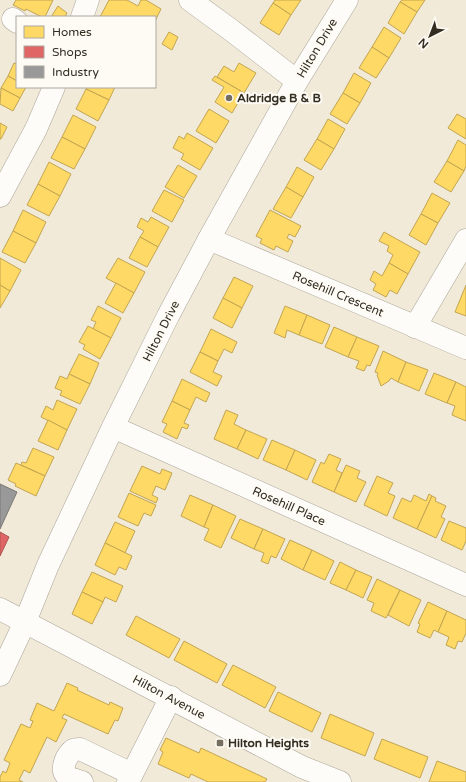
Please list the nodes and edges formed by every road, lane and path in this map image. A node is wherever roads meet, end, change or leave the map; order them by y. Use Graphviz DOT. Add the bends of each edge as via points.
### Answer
graph roads {
  1 [pos="88,0"];
  2 [pos="190,0"];
  3 [pos="347,0"];
  4 [pos="82,16"];
  5 [pos="297,81"];
  6 [pos="54,88"];
  7 [pos="0,196"];
  8 [pos="209,240"];
  9 [pos="466,240"];
  10 [pos="415,327"];
  11 [pos="466,348"];
  12 [pos="113,427"];
  13 [pos="466,584"];
  14 [pos="0,609"];
  15 [pos="25,622"];
  16 [pos="0,675"];
  17 [pos="170,697"];
  18 [pos="101,760"];
  19 [pos="299,774"];
  20 [pos="130,778"];
  21 [pos="82,782"];
  22 [pos="86,782"];
  23 [pos="340,782"];
  1 -- 4 [label="street"];
  2 -- 5 [label="street"];
  3 -- 5 [label="street, Hilton Drive"];
  5 -- 8 [label="street, Hilton Drive"];
  6 -- 7 [label="street" via="36,129"];
  8 -- 10 [label="street, Rosehill Crescent"];
  8 -- 12 [label="street, Hilton Drive"];
  9 -- 10 [label="street"];
  10 -- 11 [label="street, Rosehill Crescent"];
  12 -- 13 [label="street, Rosehill Place"];
  12 -- 15 [label="street, Hilton Drive" via="48,565"];
  14 -- 15 [label="street, Hilton Avenue"];
  15 -- 16 [label="street, Hilton Drive"];
  15 -- 17 [label="street, Hilton Avenue"];
  17 -- 19 [label="street, Hilton Avenue"];
  17 -- 20 [label="street"];
  18 -- 20 [label="street"];
  18 -- 21 [label="street" via="80,749 70,752 63,766 64,772 67,776"];
  18 -- 22 [label="street" via="92,779"];
  19 -- 23 [label="street, Hilton Avenue"];
}
